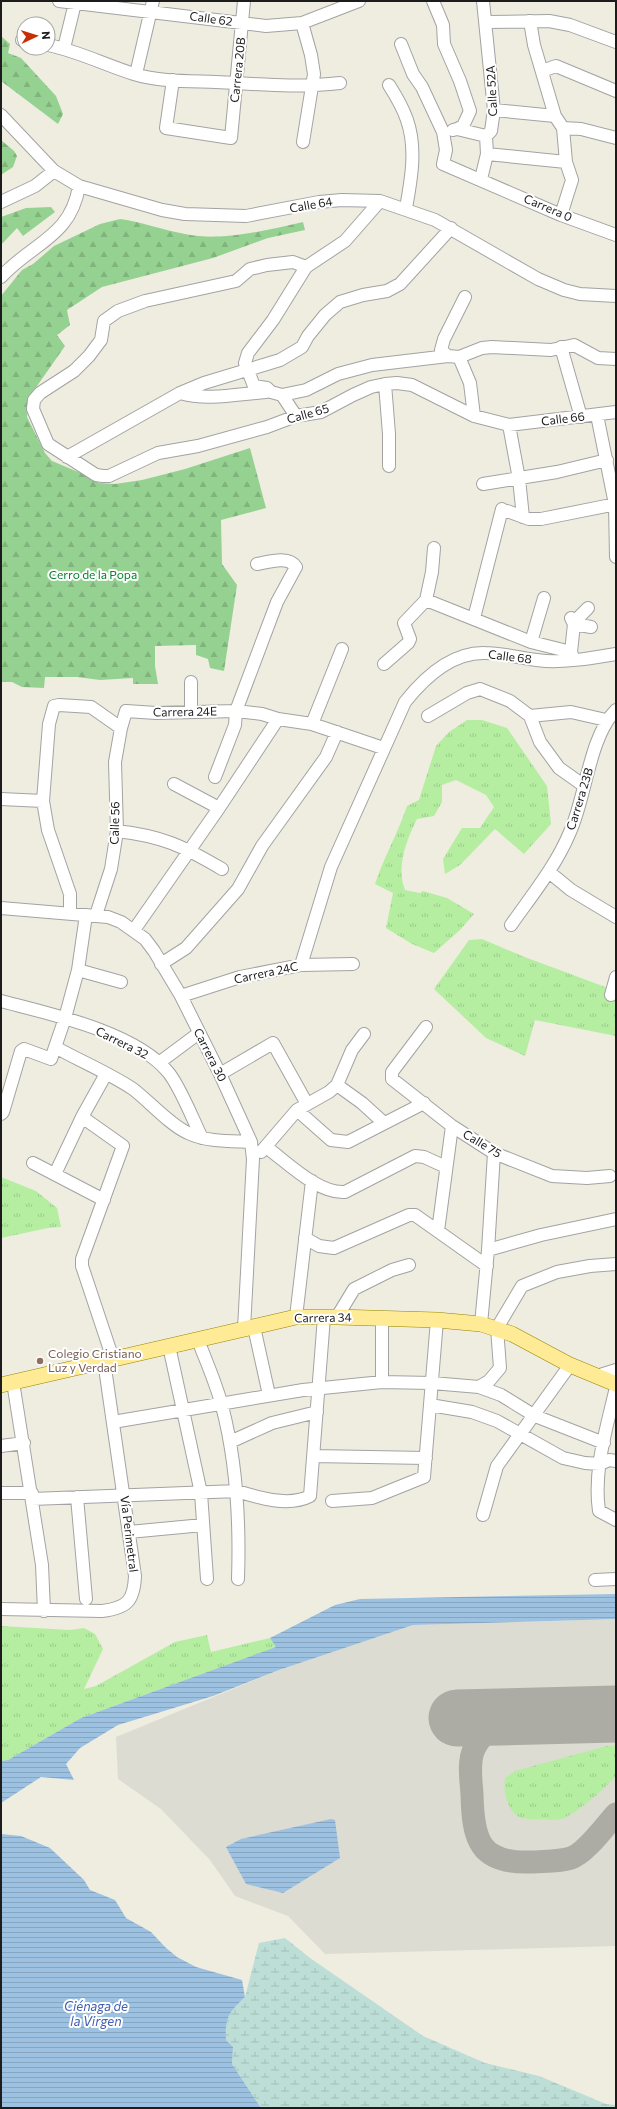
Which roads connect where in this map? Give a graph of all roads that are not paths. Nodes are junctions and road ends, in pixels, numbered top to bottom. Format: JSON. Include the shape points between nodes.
{"nodes":[{"id":1,"x":59,"y":1,"type":"edge"},
{"id":2,"x":244,"y":1,"type":"edge"},
{"id":3,"x":359,"y":1,"type":"edge"},
{"id":4,"x":433,"y":1,"type":"edge"},
{"id":5,"x":483,"y":1,"type":"edge"},
{"id":6,"x":75,"y":3,"type":"junction"},
{"id":7,"x":94,"y":3,"type":"edge"},
{"id":8,"x":152,"y":6,"type":"edge"},
{"id":9,"x":530,"y":21,"type":"junction"},
{"id":10,"x":487,"y":22,"type":"junction"},
{"id":11,"x":243,"y":23,"type":"junction"},
{"id":12,"x":302,"y":23,"type":"junction"},
{"id":13,"x":616,"y":42,"type":"edge"},
{"id":14,"x":401,"y":44,"type":"dead end"},
{"id":15,"x":56,"y":46,"type":"edge"},
{"id":16,"x":64,"y":48,"type":"junction"},
{"id":17,"x":542,"y":71,"type":"junction"},
{"id":18,"x":136,"y":74,"type":"junction"},
{"id":19,"x":173,"y":80,"type":"junction"},
{"id":20,"x":340,"y":83,"type":"dead end"},
{"id":21,"x":236,"y":84,"type":"junction"},
{"id":22,"x":389,"y":85,"type":"dead end"},
{"id":23,"x":311,"y":86,"type":"junction"},
{"id":24,"x":616,"y":91,"type":"edge"},
{"id":25,"x":494,"y":110,"type":"junction"},
{"id":26,"x":1,"y":115,"type":"edge"},
{"id":27,"x":555,"y":116,"type":"junction"},
{"id":28,"x":563,"y":128,"type":"junction"},
{"id":29,"x":457,"y":129,"type":"junction"},
{"id":30,"x":443,"y":132,"type":"junction"},
{"id":31,"x":486,"y":136,"type":"junction"},
{"id":32,"x":616,"y":138,"type":"edge"},
{"id":33,"x":303,"y":142,"type":"dead end"},
{"id":34,"x":487,"y":154,"type":"junction"},
{"id":35,"x":566,"y":162,"type":"junction"},
{"id":36,"x":54,"y":171,"type":"junction"},
{"id":37,"x":481,"y":179,"type":"junction"},
{"id":38,"x":79,"y":186,"type":"junction"},
{"id":39,"x":380,"y":201,"type":"junction"},
{"id":40,"x":1,"y":202,"type":"edge"},
{"id":41,"x":406,"y":208,"type":"junction"},
{"id":42,"x":560,"y":215,"type":"junction"},
{"id":43,"x":451,"y":228,"type":"junction"},
{"id":44,"x":616,"y":235,"type":"edge"},
{"id":45,"x":306,"y":267,"type":"junction"},
{"id":46,"x":1,"y":277,"type":"edge"},
{"id":47,"x":616,"y":296,"type":"edge"},
{"id":48,"x":465,"y":297,"type":"dead end"},
{"id":49,"x":561,"y":347,"type":"junction"},
{"id":50,"x":454,"y":357,"type":"junction"},
{"id":51,"x":616,"y":359,"type":"edge"},
{"id":52,"x":248,"y":370,"type":"junction"},
{"id":53,"x":384,"y":384,"type":"junction"},
{"id":54,"x":180,"y":393,"type":"junction"},
{"id":55,"x":276,"y":394,"type":"junction"},
{"id":56,"x":616,"y":412,"type":"edge"},
{"id":57,"x":597,"y":415,"type":"junction"},
{"id":58,"x":296,"y":416,"type":"junction"},
{"id":59,"x":474,"y":416,"type":"junction"},
{"id":60,"x":581,"y":418,"type":"junction"},
{"id":61,"x":510,"y":425,"type":"junction"},
{"id":62,"x":67,"y":457,"type":"junction"},
{"id":63,"x":607,"y":460,"type":"junction"},
{"id":64,"x":389,"y":466,"type":"dead end"},
{"id":65,"x":519,"y":479,"type":"junction"},
{"id":66,"x":483,"y":484,"type":"dead end"},
{"id":67,"x":615,"y":504,"type":"edge"},
{"id":68,"x":523,"y":517,"type":"junction"},
{"id":69,"x":434,"y":548,"type":"dead end"},
{"id":70,"x":616,"y":557,"type":"edge"},
{"id":71,"x":257,"y":564,"type":"dead end"},
{"id":72,"x":544,"y":598,"type":"dead end"},
{"id":73,"x":426,"y":600,"type":"junction"},
{"id":74,"x":588,"y":608,"type":"dead end"},
{"id":75,"x":474,"y":618,"type":"junction"},
{"id":76,"x":573,"y":621,"type":"junction"},
{"id":77,"x":591,"y":627,"type":"dead end"},
{"id":78,"x":531,"y":642,"type":"junction"},
{"id":79,"x":342,"y":649,"type":"dead end"},
{"id":80,"x":616,"y":654,"type":"edge"},
{"id":81,"x":572,"y":656,"type":"junction"},
{"id":82,"x":384,"y":664,"type":"dead end"},
{"id":83,"x":191,"y":682,"type":"dead end"},
{"id":84,"x":616,"y":710,"type":"edge"},
{"id":85,"x":192,"y":711,"type":"junction"},
{"id":86,"x":236,"y":711,"type":"junction"},
{"id":87,"x":428,"y":716,"type":"dead end"},
{"id":88,"x":530,"y":716,"type":"junction"},
{"id":89,"x":278,"y":719,"type":"junction"},
{"id":90,"x":606,"y":720,"type":"junction"},
{"id":91,"x":312,"y":724,"type":"junction"},
{"id":92,"x":121,"y":728,"type":"junction"},
{"id":93,"x":336,"y":732,"type":"junction"},
{"id":94,"x":383,"y":748,"type":"junction"},
{"id":95,"x":215,"y":777,"type":"dead end"},
{"id":96,"x":174,"y":784,"type":"dead end"},
{"id":97,"x":583,"y":786,"type":"junction"},
{"id":98,"x":1,"y":799,"type":"edge"},
{"id":99,"x":43,"y":801,"type":"junction"},
{"id":100,"x":219,"y":808,"type":"junction"},
{"id":101,"x":117,"y":831,"type":"junction"},
{"id":102,"x":190,"y":850,"type":"junction"},
{"id":103,"x":222,"y":868,"type":"dead end"},
{"id":104,"x":549,"y":872,"type":"junction"},
{"id":105,"x":1,"y":908,"type":"edge"},
{"id":106,"x":70,"y":914,"type":"junction"},
{"id":107,"x":91,"y":915,"type":"junction"},
{"id":108,"x":616,"y":918,"type":"edge"},
{"id":109,"x":511,"y":924,"type":"dead end"},
{"id":110,"x":134,"y":930,"type":"junction"},
{"id":111,"x":161,"y":964,"type":"junction"},
{"id":112,"x":353,"y":964,"type":"dead end"},
{"id":113,"x":301,"y":965,"type":"junction"},
{"id":114,"x":78,"y":970,"type":"junction"},
{"id":115,"x":616,"y":977,"type":"edge"},
{"id":116,"x":121,"y":982,"type":"dead end"},
{"id":117,"x":611,"y":995,"type":"dead end"},
{"id":118,"x":181,"y":996,"type":"junction"},
{"id":119,"x":1,"y":1001,"type":"edge"},
{"id":120,"x":65,"y":1018,"type":"junction"},
{"id":121,"x":426,"y":1027,"type":"dead end"},
{"id":122,"x":199,"y":1033,"type":"junction"},
{"id":123,"x":364,"y":1034,"type":"dead end"},
{"id":124,"x":53,"y":1053,"type":"junction"},
{"id":125,"x":160,"y":1062,"type":"junction"},
{"id":126,"x":106,"y":1074,"type":"junction"},
{"id":127,"x":220,"y":1074,"type":"junction"},
{"id":128,"x":337,"y":1085,"type":"junction"},
{"id":129,"x":424,"y":1103,"type":"junction"},
{"id":130,"x":302,"y":1107,"type":"junction"},
{"id":131,"x":1,"y":1114,"type":"edge"},
{"id":132,"x":82,"y":1117,"type":"junction"},
{"id":133,"x":384,"y":1123,"type":"junction"},
{"id":134,"x":452,"y":1126,"type":"junction"},
{"id":135,"x":202,"y":1138,"type":"junction"},
{"id":136,"x":251,"y":1142,"type":"junction"},
{"id":137,"x":266,"y":1147,"type":"junction"},
{"id":138,"x":494,"y":1153,"type":"junction"},
{"id":139,"x":253,"y":1159,"type":"junction"},
{"id":140,"x":33,"y":1163,"type":"dead end"},
{"id":141,"x":446,"y":1167,"type":"junction"},
{"id":142,"x":55,"y":1174,"type":"junction"},
{"id":143,"x":610,"y":1176,"type":"dead end"},
{"id":144,"x":312,"y":1181,"type":"junction"},
{"id":145,"x":104,"y":1200,"type":"junction"},
{"id":146,"x":616,"y":1219,"type":"edge"},
{"id":147,"x":438,"y":1231,"type":"junction"},
{"id":148,"x":305,"y":1238,"type":"junction"},
{"id":149,"x":488,"y":1250,"type":"junction"},
{"id":150,"x":616,"y":1264,"type":"edge"},
{"id":151,"x":409,"y":1265,"type":"dead end"},
{"id":152,"x":487,"y":1266,"type":"junction"},
{"id":153,"x":330,"y":1317,"type":"junction"},
{"id":154,"x":296,"y":1318,"type":"junction"},
{"id":155,"x":382,"y":1318,"type":"junction"},
{"id":156,"x":437,"y":1320,"type":"junction"},
{"id":157,"x":481,"y":1324,"type":"junction"},
{"id":158,"x":249,"y":1328,"type":"junction"},
{"id":159,"x":497,"y":1328,"type":"junction"},
{"id":160,"x":198,"y":1340,"type":"junction"},
{"id":161,"x":169,"y":1346,"type":"junction"},
{"id":162,"x":108,"y":1360,"type":"junction"},
{"id":163,"x":570,"y":1365,"type":"junction"},
{"id":164,"x":616,"y":1370,"type":"edge"},
{"id":165,"x":597,"y":1376,"type":"junction"},
{"id":166,"x":382,"y":1382,"type":"junction"},
{"id":167,"x":432,"y":1383,"type":"junction"},
{"id":168,"x":7,"y":1384,"type":"edge"},
{"id":169,"x":616,"y":1384,"type":"edge"},
{"id":170,"x":479,"y":1387,"type":"junction"},
{"id":171,"x":616,"y":1387,"type":"edge"},
{"id":172,"x":319,"y":1388,"type":"junction"},
{"id":173,"x":269,"y":1395,"type":"junction"},
{"id":174,"x":222,"y":1404,"type":"junction"},
{"id":175,"x":430,"y":1405,"type":"junction"},
{"id":176,"x":183,"y":1411,"type":"junction"},
{"id":177,"x":317,"y":1412,"type":"junction"},
{"id":178,"x":535,"y":1416,"type":"junction"},
{"id":179,"x":113,"y":1422,"type":"junction"},
{"id":180,"x":519,"y":1434,"type":"junction"},
{"id":181,"x":230,"y":1442,"type":"junction"},
{"id":182,"x":24,"y":1443,"type":"junction"},
{"id":183,"x":604,"y":1443,"type":"junction"},
{"id":184,"x":1,"y":1446,"type":"edge"},
{"id":185,"x":313,"y":1456,"type":"junction"},
{"id":186,"x":426,"y":1458,"type":"junction"},
{"id":187,"x":616,"y":1461,"type":"edge"},
{"id":188,"x":600,"y":1464,"type":"junction"},
{"id":189,"x":237,"y":1491,"type":"junction"},
{"id":190,"x":1,"y":1493,"type":"edge"},
{"id":191,"x":201,"y":1493,"type":"junction"},
{"id":192,"x":124,"y":1495,"type":"junction"},
{"id":193,"x":32,"y":1496,"type":"junction"},
{"id":194,"x":77,"y":1497,"type":"junction"},
{"id":195,"x":332,"y":1501,"type":"dead end"},
{"id":196,"x":483,"y":1515,"type":"dead end"},
{"id":197,"x":616,"y":1520,"type":"edge"},
{"id":198,"x":203,"y":1525,"type":"junction"},
{"id":199,"x":130,"y":1532,"type":"junction"},
{"id":200,"x":206,"y":1579,"type":"dead end"},
{"id":201,"x":238,"y":1579,"type":"dead end"},
{"id":202,"x":616,"y":1579,"type":"edge"},
{"id":203,"x":595,"y":1580,"type":"dead end"},
{"id":204,"x":86,"y":1599,"type":"dead end"},
{"id":205,"x":1,"y":1609,"type":"edge"},
{"id":206,"x":44,"y":1611,"type":"junction"}],
"edges":[{"from":1,"to":6,"type":"street","name":"Calle 62"},
{"from":2,"to":11,"type":"street","name":"Carrera 20B"},
{"from":3,"to":12,"type":"street","name":"Calle 62"},
{"from":4,"to":29,"type":"street","via":[[442,25],[444,44],[470,111],[463,126]]},
{"from":5,"to":10,"type":"street","name":"Calle 52A"},
{"from":6,"to":7,"type":"street","name":"Calle 62"},
{"from":6,"to":16,"type":"street"},
{"from":7,"to":8,"type":"street","name":"Calle 62"},
{"from":8,"to":11,"type":"street","name":"Calle 62"},
{"from":8,"to":18,"type":"street"},
{"from":9,"to":10,"type":"street"},
{"from":9,"to":13,"type":"street","via":[[570,25]]},
{"from":9,"to":17,"type":"street"},
{"from":10,"to":25,"type":"street","name":"Calle 52A"},
{"from":11,"to":12,"type":"street","name":"Calle 62","via":[[266,26]]},
{"from":11,"to":21,"type":"street","name":"Carrera 20B"},
{"from":12,"to":23,"type":"street","via":[[314,74]]},
{"from":14,"to":30,"type":"street","via":[[413,74],[422,87]]},
{"from":15,"to":16,"type":"street"},
{"from":16,"to":18,"type":"street"},
{"from":17,"to":24,"type":"street","via":[[556,66]]},
{"from":17,"to":27,"type":"street"},
{"from":18,"to":19,"type":"street"},
{"from":19,"to":21,"type":"street"},
{"from":19,"to":21,"type":"street","name":"Carrera 20B","via":[[166,128],[231,138]]},
{"from":20,"to":23,"type":"street"},
{"from":21,"to":23,"type":"street"},
{"from":22,"to":41,"type":"street","via":[[408,121],[412,176]]},
{"from":23,"to":33,"type":"street"},
{"from":25,"to":27,"type":"street"},
{"from":25,"to":31,"type":"street","name":"Calle 52A","via":[[491,131]]},
{"from":26,"to":36,"type":"street","name":"Calle 64"},
{"from":27,"to":28,"type":"street"},
{"from":28,"to":32,"type":"street","via":[[581,129]]},
{"from":28,"to":35,"type":"street"},
{"from":29,"to":30,"type":"street"},
{"from":29,"to":31,"type":"street"},
{"from":30,"to":37,"type":"street","name":"Carrera 0","via":[[446,150],[444,164]]},
{"from":31,"to":34,"type":"street","name":"Calle 52A"},
{"from":34,"to":35,"type":"street"},
{"from":34,"to":37,"type":"street","name":"Calle 52A"},
{"from":35,"to":42,"type":"street","via":[[572,180]]},
{"from":36,"to":38,"type":"street","name":"Calle 64"},
{"from":36,"to":40,"type":"street","via":[[34,186]]},
{"from":37,"to":42,"type":"street","name":"Carrera 0"},
{"from":38,"to":39,"type":"street","name":"Calle 64","via":[[162,210],[205,215],[246,216],[319,202]]},
{"from":38,"to":46,"type":"street","via":[[73,210],[58,230],[14,263]]},
{"from":39,"to":41,"type":"street","name":"Calle 64"},
{"from":39,"to":45,"type":"street","via":[[345,241]]},
{"from":41,"to":43,"type":"street","name":"Calle 64"},
{"from":42,"to":44,"type":"street","name":"Carrera 0"},
{"from":43,"to":47,"type":"street","name":"Calle 64","via":[[538,279],[564,290],[580,294]]},
{"from":43,"to":52,"type":"street","via":[[400,284],[387,291],[340,302],[325,314],[302,347],[280,360]]},
{"from":45,"to":52,"type":"street","via":[[273,320],[248,353],[245,363]]},
{"from":45,"to":62,"type":"street","via":[[294,262],[250,269],[236,281],[145,300],[118,311],[104,321],[101,340],[89,356],[74,371],[40,393],[34,400],[36,420],[48,444]]},
{"from":48,"to":50,"type":"street","via":[[441,350]]},
{"from":49,"to":50,"type":"street","via":[[551,350],[492,346]]},
{"from":49,"to":51,"type":"street","via":[[574,345],[598,358]]},
{"from":49,"to":60,"type":"street"},
{"from":50,"to":55,"type":"street","via":[[372,365],[338,374],[306,390]]},
{"from":50,"to":59,"type":"street","via":[[470,383]]},
{"from":52,"to":54,"type":"street"},
{"from":52,"to":55,"type":"street","via":[[254,386],[267,388]]},
{"from":53,"to":58,"type":"street","name":"Calle 65","via":[[353,394],[321,412]]},
{"from":53,"to":59,"type":"street","name":"Calle 65","via":[[412,385]]},
{"from":53,"to":64,"type":"street"},
{"from":54,"to":55,"type":"street","via":[[192,397]]},
{"from":54,"to":62,"type":"street"},
{"from":55,"to":58,"type":"street"},
{"from":56,"to":57,"type":"street","name":"Calle 66"},
{"from":57,"to":60,"type":"street","name":"Calle 66"},
{"from":57,"to":63,"type":"street"},
{"from":58,"to":62,"type":"street","name":"Calle 65","via":[[267,427],[198,446],[158,453],[109,476],[96,475]]},
{"from":59,"to":61,"type":"street","name":"Calle 65"},
{"from":60,"to":61,"type":"street","name":"Calle 66"},
{"from":61,"to":65,"type":"street"},
{"from":63,"to":65,"type":"street"},
{"from":63,"to":67,"type":"street"},
{"from":65,"to":66,"type":"street"},
{"from":65,"to":68,"type":"street"},
{"from":67,"to":68,"type":"street","via":[[541,519]]},
{"from":67,"to":70,"type":"street"},
{"from":68,"to":75,"type":"street","via":[[505,510]]},
{"from":69,"to":73,"type":"street"},
{"from":71,"to":86,"type":"street","via":[[287,560],[296,566],[277,602]]},
{"from":72,"to":78,"type":"street"},
{"from":73,"to":75,"type":"street","name":"Calle 68"},
{"from":73,"to":82,"type":"street","via":[[404,623],[410,640]]},
{"from":74,"to":76,"type":"street"},
{"from":75,"to":78,"type":"street","name":"Calle 68"},
{"from":76,"to":77,"type":"street"},
{"from":76,"to":81,"type":"street"},
{"from":78,"to":81,"type":"street","name":"Calle 68"},
{"from":79,"to":91,"type":"street"},
{"from":80,"to":81,"type":"street","name":"Calle 68"},
{"from":81,"to":94,"type":"street","name":"Calle 68","via":[[545,661],[485,653],[466,655],[451,661],[405,702]]},
{"from":83,"to":85,"type":"street"},
{"from":84,"to":90,"type":"street","name":"Carrera 23B"},
{"from":85,"to":86,"type":"street","name":"Carrera 24E"},
{"from":85,"to":92,"type":"street","name":"Carrera 24E","via":[[126,711]]},
{"from":86,"to":89,"type":"street","name":"Carrera 24E"},
{"from":86,"to":95,"type":"street","via":[[235,725]]},
{"from":87,"to":88,"type":"street","via":[[467,693],[480,689],[510,701]]},
{"from":88,"to":90,"type":"street","via":[[571,712]]},
{"from":88,"to":97,"type":"street","via":[[540,742],[559,768]]},
{"from":89,"to":91,"type":"street","name":"Carrera 24E"},
{"from":89,"to":100,"type":"street"},
{"from":90,"to":97,"type":"street","name":"Carrera 23B"},
{"from":91,"to":93,"type":"street","name":"Carrera 24E"},
{"from":92,"to":99,"type":"street","via":[[92,707],[54,706],[49,724]]},
{"from":92,"to":101,"type":"street","name":"Calle 56","via":[[115,769]]},
{"from":93,"to":94,"type":"street","name":"Carrera 24E"},
{"from":93,"to":111,"type":"street","via":[[326,757],[262,846],[238,889],[186,948]]},
{"from":94,"to":113,"type":"street","name":"Calle 68","via":[[331,867]]},
{"from":96,"to":100,"type":"street"},
{"from":97,"to":104,"type":"street","name":"Carrera 23B","via":[[579,809],[570,832]]},
{"from":98,"to":99,"type":"street"},
{"from":99,"to":106,"type":"street","via":[[48,830],[70,894]]},
{"from":100,"to":102,"type":"street"},
{"from":101,"to":102,"type":"street","via":[[154,836]]},
{"from":101,"to":107,"type":"street","name":"Calle 56","via":[[111,869]]},
{"from":102,"to":103,"type":"street"},
{"from":102,"to":110,"type":"street"},
{"from":104,"to":108,"type":"street","via":[[571,890]]},
{"from":104,"to":109,"type":"street","name":"Carrera 23B"},
{"from":105,"to":106,"type":"street","name":"Carrera 30"},
{"from":106,"to":107,"type":"street","name":"Carrera 30"},
{"from":107,"to":110,"type":"street","name":"Carrera 30","via":[[121,922]]},
{"from":107,"to":114,"type":"street","name":"Calle 56"},
{"from":110,"to":111,"type":"street","name":"Carrera 30","via":[[154,951]]},
{"from":111,"to":118,"type":"street","name":"Carrera 30"},
{"from":112,"to":113,"type":"street","name":"Carrera 24C"},
{"from":113,"to":118,"type":"street","name":"Carrera 24C","via":[[240,977]]},
{"from":114,"to":116,"type":"street"},
{"from":114,"to":120,"type":"street","name":"Calle 56"},
{"from":115,"to":117,"type":"street"},
{"from":118,"to":122,"type":"street","name":"Carrera 30"},
{"from":119,"to":120,"type":"street","name":"Carrera 32"},
{"from":120,"to":124,"type":"street","name":"Calle 56"},
{"from":120,"to":125,"type":"street","name":"Carrera 32","via":[[114,1036]]},
{"from":121,"to":129,"type":"street","name":"Calle 75","via":[[392,1072],[392,1079]]},
{"from":122,"to":125,"type":"street"},
{"from":122,"to":127,"type":"street","name":"Carrera 30"},
{"from":123,"to":128,"type":"street","via":[[352,1050]]},
{"from":124,"to":126,"type":"street"},
{"from":124,"to":131,"type":"street","via":[[21,1051]]},
{"from":125,"to":135,"type":"street","name":"Carrera 32","via":[[170,1074]]},
{"from":126,"to":132,"type":"street"},
{"from":126,"to":135,"type":"street","via":[[131,1088],[174,1125]]},
{"from":127,"to":130,"type":"street","via":[[273,1043]]},
{"from":127,"to":136,"type":"street","name":"Carrera 30"},
{"from":128,"to":130,"type":"street"},
{"from":128,"to":133,"type":"street"},
{"from":129,"to":133,"type":"street"},
{"from":129,"to":134,"type":"street","name":"Calle 75"},
{"from":130,"to":133,"type":"street","via":[[331,1140],[339,1142],[348,1142]]},
{"from":130,"to":137,"type":"street"},
{"from":132,"to":142,"type":"street"},
{"from":132,"to":145,"type":"street","name":"Vía Perimetral","via":[[123,1146]]},
{"from":134,"to":138,"type":"street","name":"Calle 75"},
{"from":134,"to":141,"type":"street"},
{"from":135,"to":136,"type":"street"},
{"from":136,"to":139,"type":"street","name":"Carrera 30"},
{"from":137,"to":139,"type":"street"},
{"from":137,"to":144,"type":"street"},
{"from":138,"to":143,"type":"street","name":"Calle 75","via":[[552,1176]]},
{"from":138,"to":149,"type":"street"},
{"from":139,"to":158,"type":"street","name":"Carrera 30"},
{"from":140,"to":142,"type":"street"},
{"from":141,"to":144,"type":"street","via":[[416,1156],[345,1192],[328,1190]]},
{"from":141,"to":147,"type":"street"},
{"from":142,"to":145,"type":"street"},
{"from":144,"to":148,"type":"street"},
{"from":145,"to":162,"type":"street","name":"Vía Perimetral","via":[[83,1252],[82,1266]]},
{"from":146,"to":149,"type":"street","via":[[540,1235]]},
{"from":147,"to":148,"type":"street","via":[[421,1217],[409,1215],[334,1248],[319,1246]]},
{"from":147,"to":152,"type":"street"},
{"from":148,"to":154,"type":"street"},
{"from":149,"to":152,"type":"street"},
{"from":150,"to":159,"type":"street","via":[[557,1272],[522,1286]]},
{"from":151,"to":153,"type":"street","via":[[392,1270],[354,1289]]},
{"from":152,"to":157,"type":"street"},
{"from":153,"to":154,"type":"main road","name":"Carrera 34"},
{"from":153,"to":155,"type":"main road","name":"Carrera 34"},
{"from":153,"to":172,"type":"street"},
{"from":154,"to":158,"type":"main road","name":"Carrera 34"},
{"from":155,"to":156,"type":"main road","name":"Carrera 34"},
{"from":155,"to":166,"type":"street"},
{"from":156,"to":157,"type":"main road","name":"Carrera 34"},
{"from":156,"to":167,"type":"street"},
{"from":157,"to":159,"type":"main road","name":"Carrera 34"},
{"from":158,"to":160,"type":"main road","name":"Carrera 34"},
{"from":158,"to":173,"type":"street","name":"Carrera 30"},
{"from":159,"to":163,"type":"main road","name":"Carrera 34"},
{"from":159,"to":170,"type":"street","via":[[500,1368],[489,1381]]},
{"from":160,"to":161,"type":"main road","name":"Carrera 34"},
{"from":160,"to":174,"type":"street"},
{"from":161,"to":162,"type":"main road","name":"Carrera 34"},
{"from":161,"to":176,"type":"street"},
{"from":162,"to":168,"type":"main road","name":"Carrera 34"},
{"from":162,"to":179,"type":"street","name":"Vía Perimetral"},
{"from":163,"to":165,"type":"main road","name":"Carrera 34"},
{"from":163,"to":178,"type":"street"},
{"from":164,"to":165,"type":"street"},
{"from":165,"to":169,"type":"main road","name":"Carrera 34"},
{"from":166,"to":167,"type":"street"},
{"from":166,"to":172,"type":"street"},
{"from":167,"to":170,"type":"street"},
{"from":167,"to":175,"type":"street"},
{"from":168,"to":182,"type":"street"},
{"from":170,"to":178,"type":"street","via":[[501,1395]]},
{"from":171,"to":183,"type":"street"},
{"from":172,"to":173,"type":"street"},
{"from":172,"to":177,"type":"street"},
{"from":173,"to":174,"type":"street"},
{"from":174,"to":176,"type":"street"},
{"from":174,"to":181,"type":"street"},
{"from":175,"to":180,"type":"street","via":[[484,1416]]},
{"from":175,"to":186,"type":"street"},
{"from":176,"to":179,"type":"street"},
{"from":176,"to":191,"type":"street"},
{"from":177,"to":181,"type":"street","via":[[272,1423]]},
{"from":177,"to":185,"type":"street"},
{"from":178,"to":180,"type":"street"},
{"from":178,"to":183,"type":"street"},
{"from":179,"to":192,"type":"street","name":"Vía Perimetral"},
{"from":180,"to":188,"type":"street","via":[[563,1458]]},
{"from":180,"to":196,"type":"street","via":[[498,1466]]},
{"from":181,"to":189,"type":"street"},
{"from":182,"to":184,"type":"street"},
{"from":182,"to":193,"type":"street"},
{"from":183,"to":188,"type":"street"},
{"from":185,"to":186,"type":"street"},
{"from":185,"to":189,"type":"street","via":[[310,1496],[302,1500],[275,1500]]},
{"from":186,"to":195,"type":"street","via":[[424,1477],[421,1479],[372,1498]]},
{"from":187,"to":188,"type":"street","via":[[609,1460]]},
{"from":188,"to":197,"type":"street","via":[[599,1511]]},
{"from":189,"to":191,"type":"street"},
{"from":189,"to":201,"type":"street","via":[[240,1535]]},
{"from":190,"to":193,"type":"street"},
{"from":191,"to":192,"type":"street"},
{"from":191,"to":198,"type":"street"},
{"from":192,"to":194,"type":"street"},
{"from":192,"to":199,"type":"street","name":"Vía Perimetral"},
{"from":193,"to":194,"type":"street"},
{"from":193,"to":206,"type":"street","via":[[42,1565]]},
{"from":194,"to":204,"type":"street"},
{"from":198,"to":199,"type":"street"},
{"from":198,"to":200,"type":"street"},
{"from":199,"to":206,"type":"street","name":"Vía Perimetral","via":[[135,1587],[132,1597],[125,1605],[102,1612]]},
{"from":202,"to":203,"type":"street"},
{"from":205,"to":206,"type":"street","name":"Vía Perimetral"}]}
